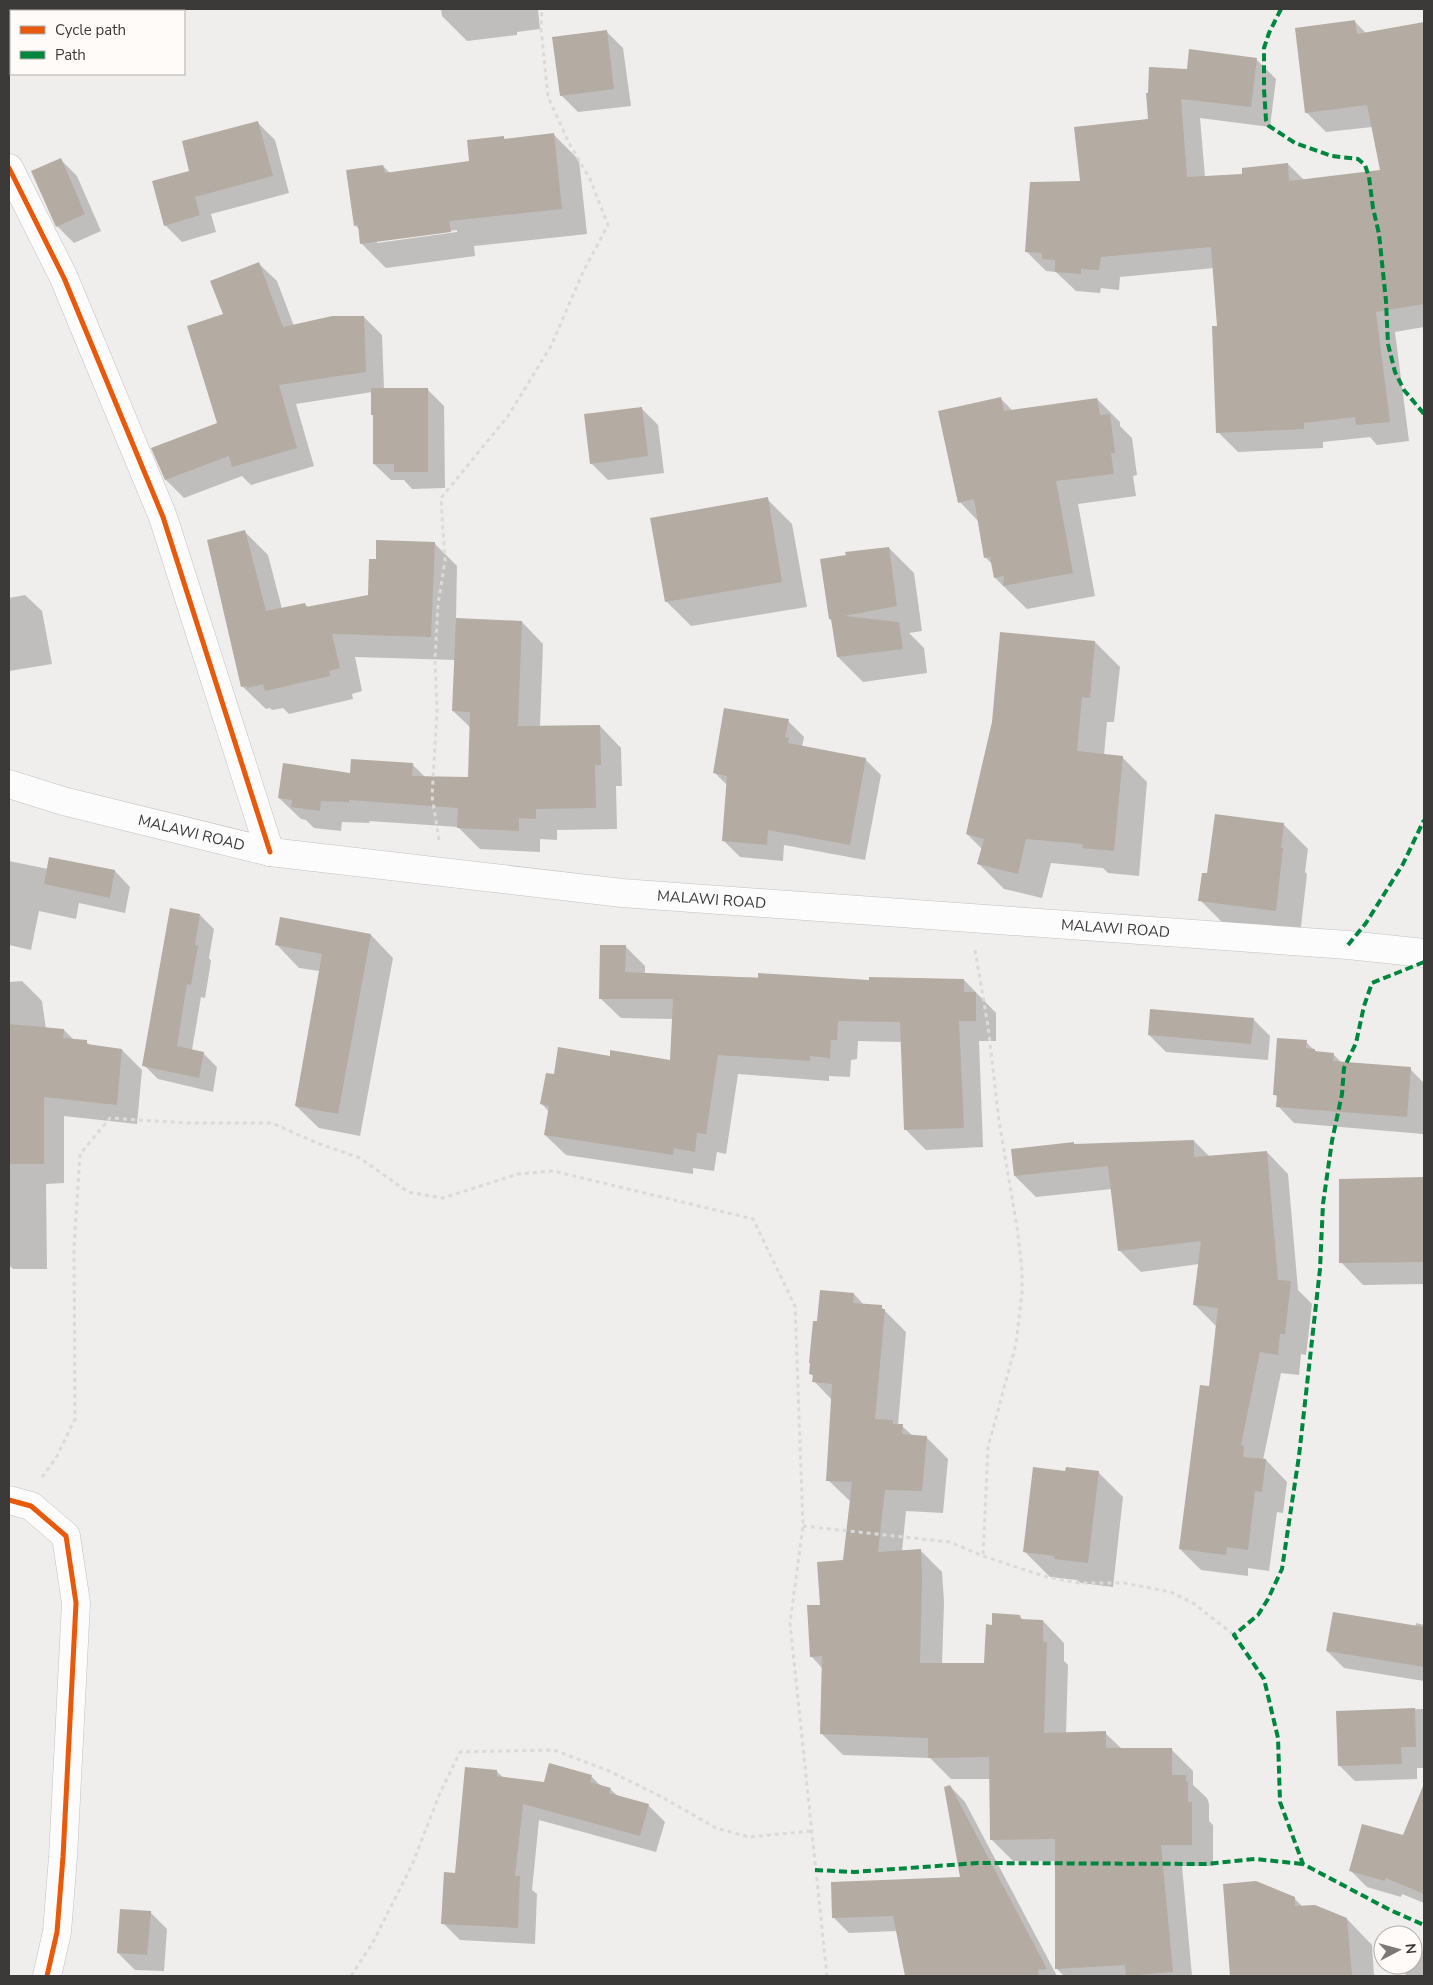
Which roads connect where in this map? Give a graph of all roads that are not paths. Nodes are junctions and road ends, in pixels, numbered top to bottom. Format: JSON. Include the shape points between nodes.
{"nodes":[{"id":1,"x":9,"y":168,"type":"edge"},
{"id":2,"x":9,"y":784,"type":"edge"},
{"id":3,"x":270,"y":852,"type":"junction"},
{"id":4,"x":1424,"y":953,"type":"edge"},
{"id":5,"x":20,"y":1503,"type":"edge"},
{"id":6,"x":47,"y":1976,"type":"edge"}],
"edges":[{"from":1,"to":3,"type":"main road","via":[[64,278],[163,517]]},
{"from":2,"to":3,"type":"main road","name":"MALAWI ROAD","via":[[63,801]]},
{"from":3,"to":4,"type":"main road","name":"MALAWI ROAD","via":[[622,893],[1338,944]]},
{"from":5,"to":6,"type":"main road","via":[[66,1536],[76,1603],[58,1923]]}]}
